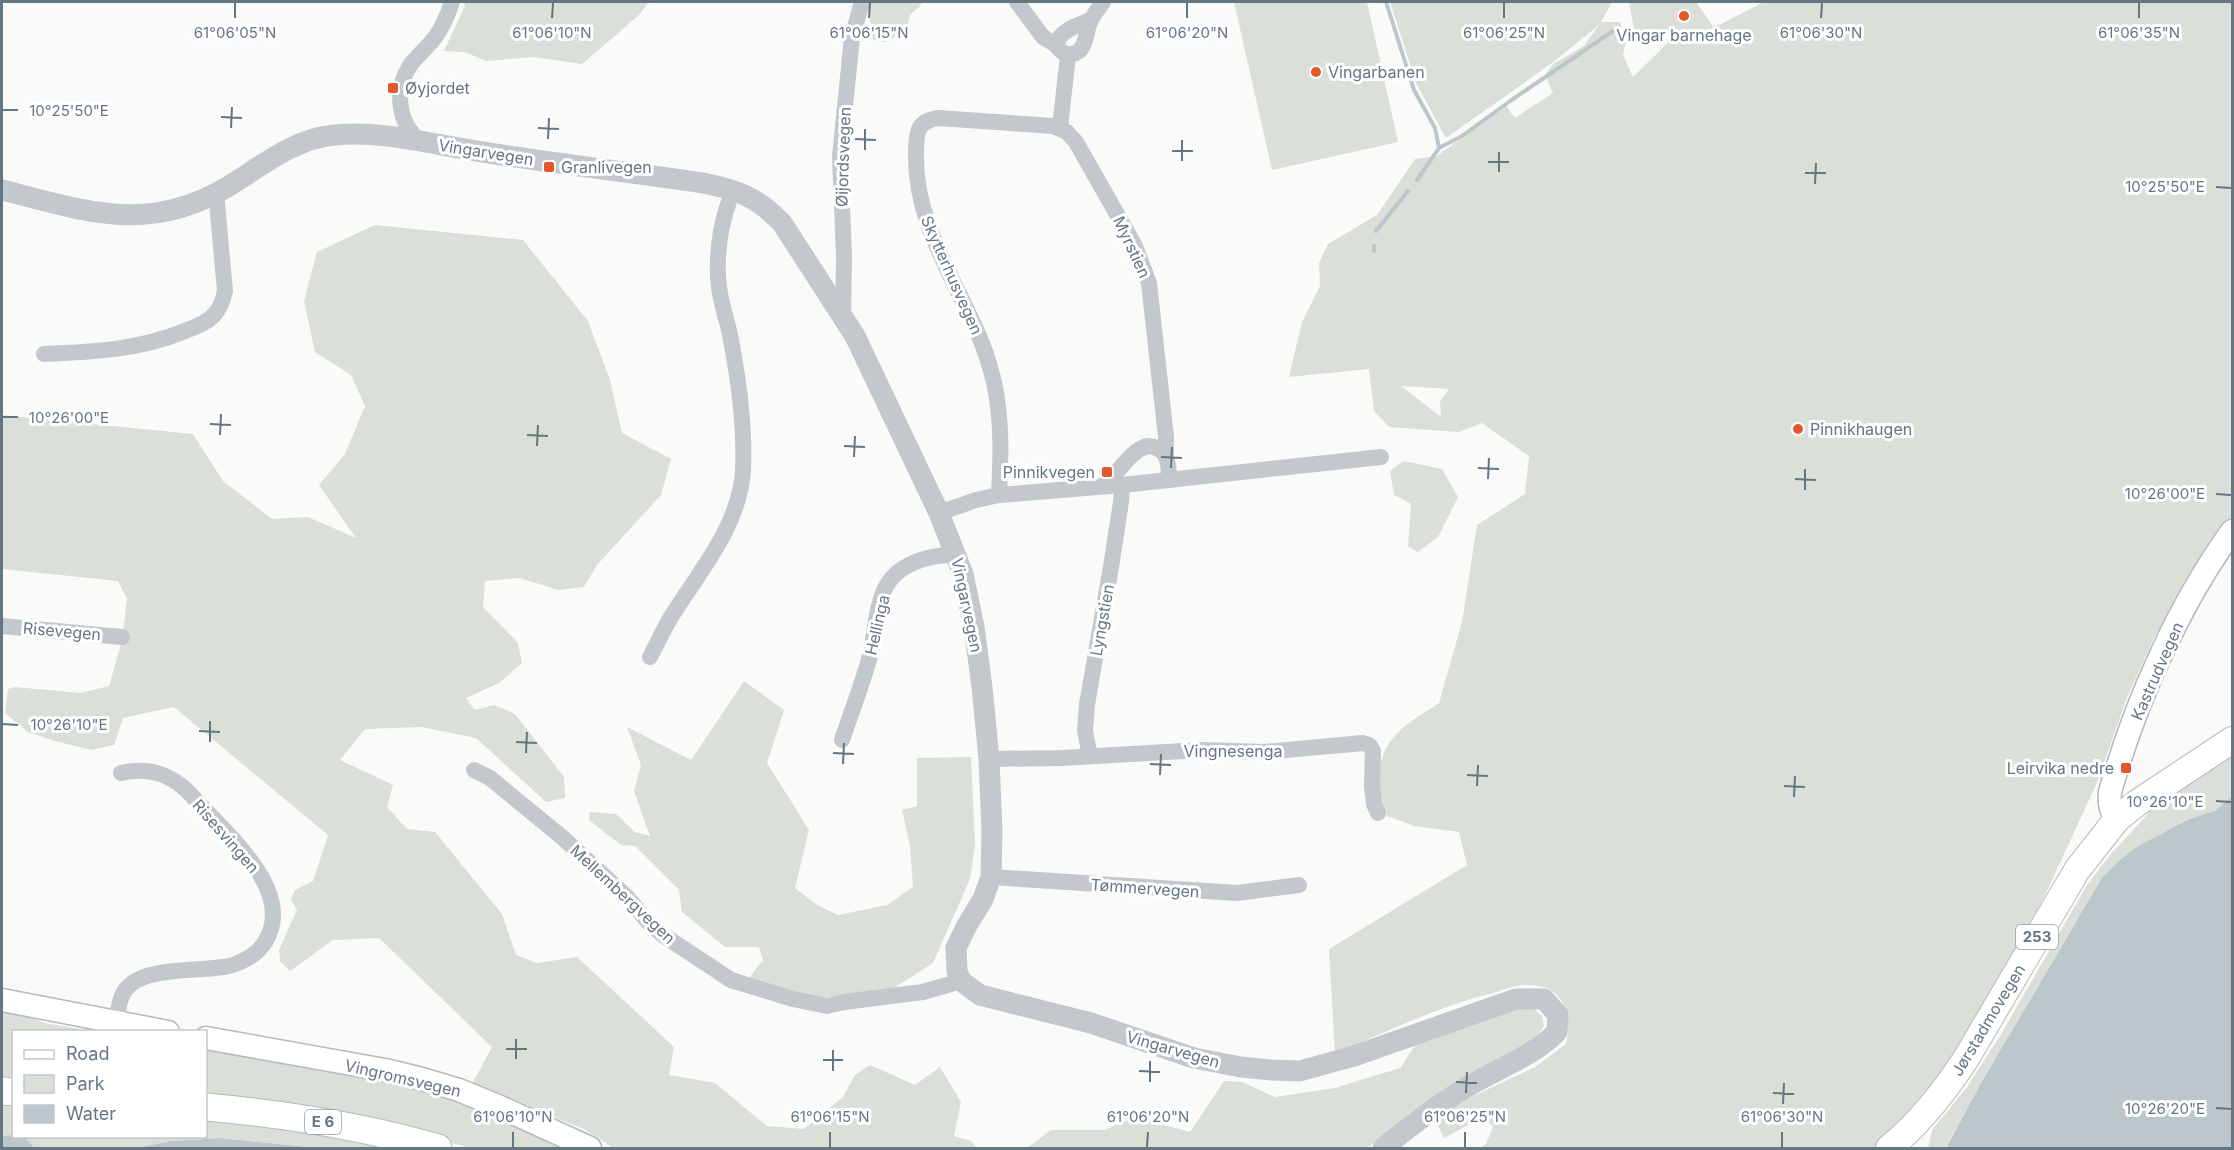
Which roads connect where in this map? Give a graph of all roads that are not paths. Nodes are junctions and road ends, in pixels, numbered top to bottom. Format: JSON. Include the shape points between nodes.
{"nodes":[{"id":1,"x":452,"y":2,"type":"edge"},
{"id":2,"x":862,"y":2,"type":"edge"},
{"id":3,"x":1017,"y":2,"type":"edge"},
{"id":4,"x":1103,"y":2,"type":"edge"},
{"id":5,"x":1090,"y":20,"type":"junction"},
{"id":6,"x":1062,"y":50,"type":"junction"},
{"id":7,"x":1060,"y":128,"type":"junction"},
{"id":8,"x":420,"y":141,"type":"junction"},
{"id":9,"x":734,"y":189,"type":"junction"},
{"id":10,"x":2,"y":190,"type":"edge"},
{"id":11,"x":216,"y":192,"type":"junction"},
{"id":12,"x":843,"y":315,"type":"junction"},
{"id":13,"x":44,"y":354,"type":"dead end"},
{"id":14,"x":1166,"y":454,"type":"junction"},
{"id":15,"x":1381,"y":457,"type":"dead end"},
{"id":16,"x":1169,"y":480,"type":"junction"},
{"id":17,"x":1122,"y":485,"type":"junction"},
{"id":18,"x":1104,"y":486,"type":"junction"},
{"id":19,"x":999,"y":495,"type":"junction"},
{"id":20,"x":939,"y":513,"type":"junction"},
{"id":21,"x":2232,"y":531,"type":"edge"},
{"id":22,"x":957,"y":555,"type":"junction"},
{"id":23,"x":2,"y":626,"type":"edge"},
{"id":24,"x":122,"y":637,"type":"dead end"},
{"id":25,"x":650,"y":657,"type":"dead end"},
{"id":26,"x":842,"y":740,"type":"dead end"},
{"id":27,"x":2232,"y":740,"type":"edge"},
{"id":28,"x":1090,"y":756,"type":"junction"},
{"id":29,"x":989,"y":759,"type":"junction"},
{"id":30,"x":474,"y":770,"type":"dead end"},
{"id":31,"x":121,"y":773,"type":"dead end"},
{"id":32,"x":1378,"y":813,"type":"dead end"},
{"id":33,"x":2117,"y":819,"type":"junction"},
{"id":34,"x":991,"y":877,"type":"junction"},
{"id":35,"x":1299,"y":885,"type":"dead end"},
{"id":36,"x":961,"y":981,"type":"junction"},
{"id":37,"x":2,"y":1000,"type":"edge"},
{"id":38,"x":117,"y":1023,"type":"junction"},
{"id":39,"x":157,"y":1030,"type":"edge"},
{"id":40,"x":207,"y":1038,"type":"edge"},
{"id":41,"x":207,"y":1107,"type":"edge"},
{"id":42,"x":438,"y":1149,"type":"edge"},
{"id":43,"x":590,"y":1149,"type":"edge"},
{"id":44,"x":1383,"y":1149,"type":"edge"},
{"id":45,"x":1889,"y":1149,"type":"edge"}],
"edges":[{"from":1,"to":8,"type":"street","via":[[436,37],[411,65],[401,90],[405,123]]},
{"from":2,"to":12,"type":"street","name":"Øijordsvegen","via":[[852,37],[840,156]]},
{"from":3,"to":6,"type":"street","via":[[1043,37]]},
{"from":4,"to":5,"type":"street"},
{"from":5,"to":6,"type":"street","via":[[1063,33],[1058,39]]},
{"from":5,"to":6,"type":"street","via":[[1081,49],[1075,54]]},
{"from":6,"to":7,"type":"street"},
{"from":7,"to":14,"type":"street","name":"Myrstien","via":[[1076,142],[1135,246],[1149,283]]},
{"from":7,"to":19,"type":"street","name":"Skytterhusvegen","via":[[938,118],[921,124],[917,134],[916,172],[925,217],[980,338],[994,381],[1001,436]]},
{"from":8,"to":9,"type":"street","name":"Vingarvegen"},
{"from":8,"to":11,"type":"street","name":"Vingarvegen","via":[[355,134],[312,138]]},
{"from":9,"to":12,"type":"street","name":"Vingarvegen","via":[[767,207],[782,223]]},
{"from":9,"to":25,"type":"street","via":[[722,229],[719,286],[741,417],[740,489],[714,553]]},
{"from":10,"to":11,"type":"street","name":"Vingarvegen","via":[[84,211],[129,216],[175,210]]},
{"from":11,"to":13,"type":"street","via":[[225,291],[212,317],[172,337],[133,347]]},
{"from":12,"to":20,"type":"street","name":"Vingarvegen"},
{"from":14,"to":16,"type":"street"},
{"from":14,"to":18,"type":"street","via":[[1154,446],[1140,448]]},
{"from":15,"to":16,"type":"street"},
{"from":16,"to":17,"type":"street"},
{"from":17,"to":18,"type":"street"},
{"from":17,"to":28,"type":"street","name":"Lyngstien","via":[[1086,704],[1085,731]]},
{"from":18,"to":19,"type":"street"},
{"from":19,"to":20,"type":"street"},
{"from":20,"to":22,"type":"street","name":"Vingarvegen"},
{"from":21,"to":33,"type":"main road","name":"Kastrudvegen","via":[[2192,595],[2143,697],[2110,792],[2112,813]]},
{"from":22,"to":26,"type":"street","name":"Hellinga","via":[[944,554],[915,562],[889,582],[880,603],[869,660]]},
{"from":22,"to":29,"type":"street","name":"Vingarvegen","via":[[974,627]]},
{"from":23,"to":24,"type":"street","name":"Risevegen"},
{"from":27,"to":33,"type":"main road","name":"Jørstadmovegen","number":"253"},
{"from":28,"to":29,"type":"street","name":"Vingnesenga"},
{"from":28,"to":32,"type":"street","name":"Vingnesenga","via":[[1201,750],[1282,752],[1363,743],[1373,751],[1372,786]]},
{"from":29,"to":34,"type":"street","name":"Vingarvegen"},
{"from":30,"to":36,"type":"street","name":"Mellembergvegen","via":[[490,778],[563,838],[663,935],[731,980],[827,1006],[923,992]]},
{"from":31,"to":38,"type":"street","name":"Risesvingen","via":[[160,773],[184,787],[256,868],[274,904],[274,918],[262,946],[247,959],[225,967],[169,972],[135,981],[122,998]]},
{"from":33,"to":45,"type":"main road","name":"Jørstadmovegen","number":"253","via":[[2077,870],[1960,1068],[1916,1123]]},
{"from":34,"to":35,"type":"street","name":"Tømmervegen","via":[[1237,893]]},
{"from":34,"to":36,"type":"street","name":"Vingarvegen","via":[[956,948]]},
{"from":36,"to":44,"type":"street","name":"Vingarvegen","via":[[980,995],[1091,1023],[1194,1058],[1272,1070],[1300,1071],[1354,1056],[1515,999],[1544,999],[1558,1015],[1557,1032],[1544,1045],[1474,1083]]},
{"from":37,"to":38,"type":"main road"},
{"from":38,"to":39,"type":"main road"},
{"from":40,"to":43,"type":"main road","name":"Vingromsvegen","via":[[422,1079],[500,1107]]},
{"from":41,"to":42,"type":"highway","number":"E 6","via":[[327,1123]]}]}
